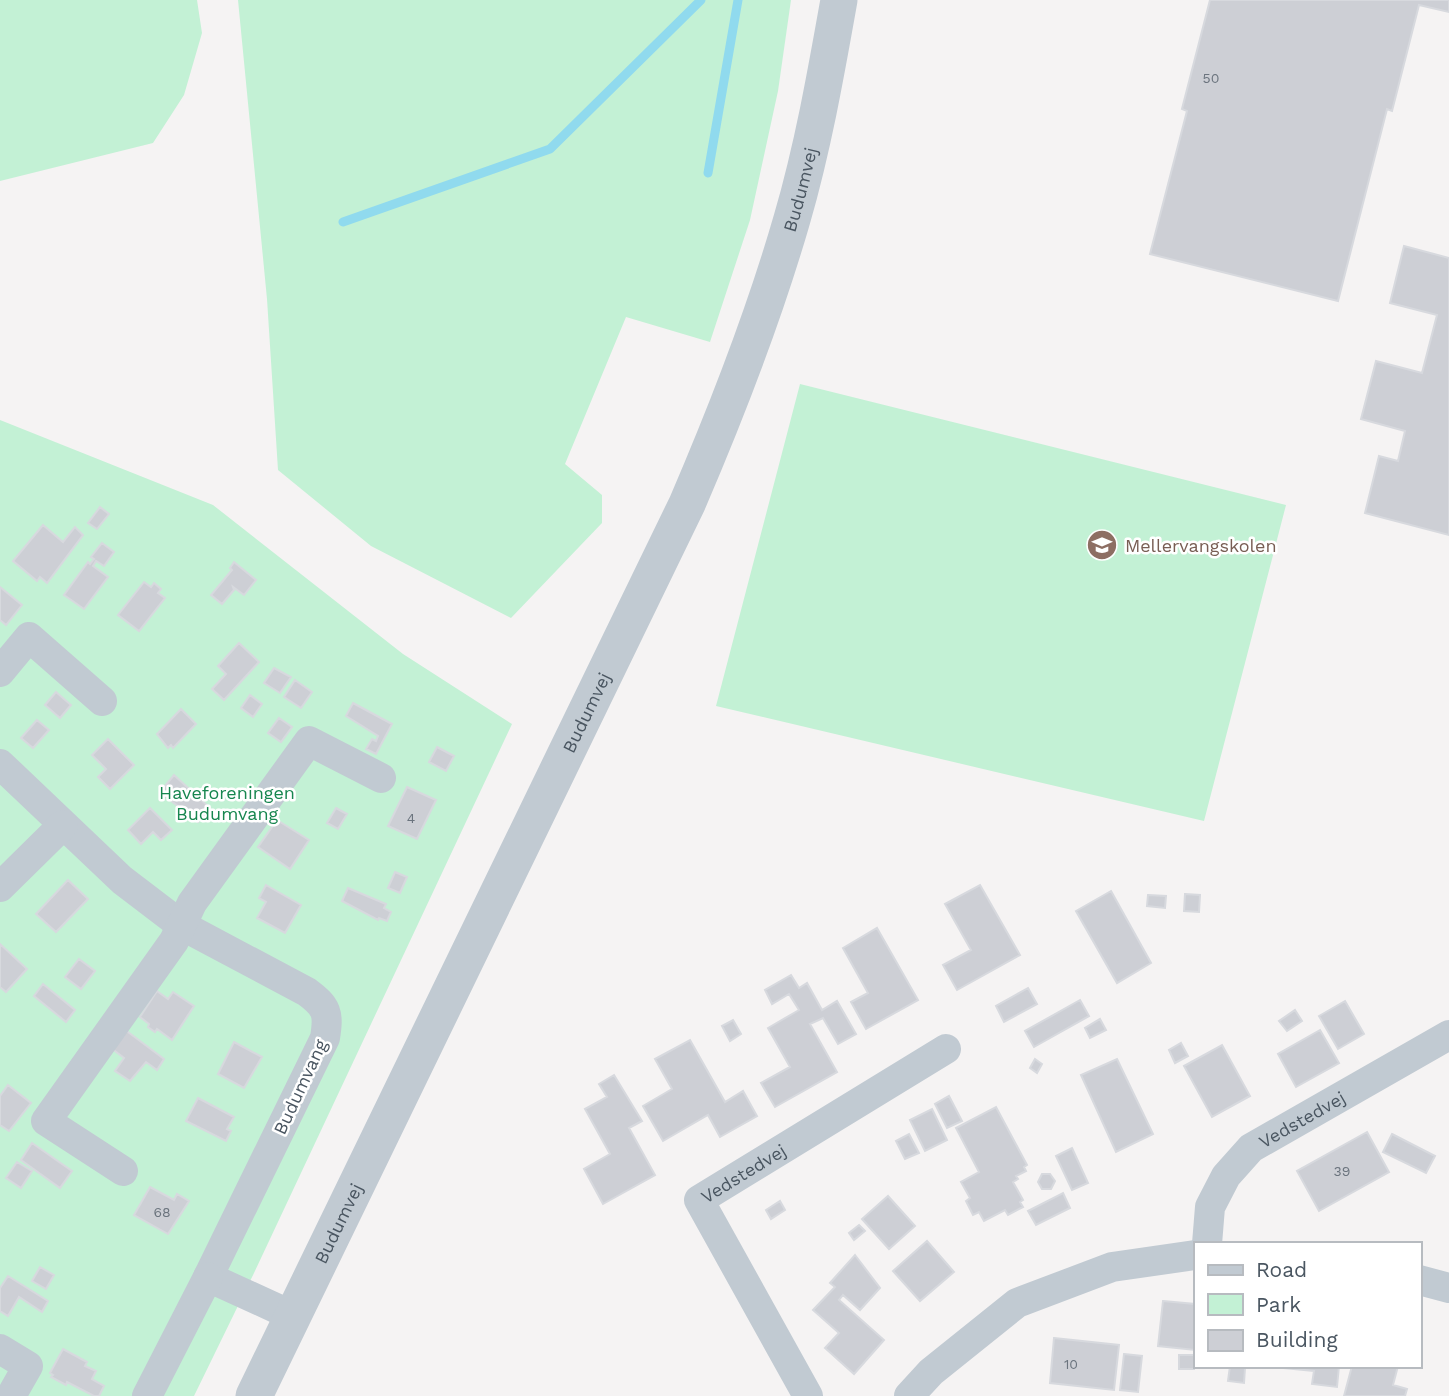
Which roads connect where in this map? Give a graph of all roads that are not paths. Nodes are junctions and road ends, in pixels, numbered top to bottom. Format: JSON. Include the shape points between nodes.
{"nodes":[{"id":1,"x":839,"y":0,"type":"edge"},
{"id":2,"x":0,"y":672,"type":"edge"},
{"id":3,"x":102,"y":701,"type":"dead end"},
{"id":4,"x":0,"y":764,"type":"edge"},
{"id":5,"x":381,"y":778,"type":"dead end"},
{"id":6,"x":63,"y":825,"type":"junction"},
{"id":7,"x":0,"y":887,"type":"edge"},
{"id":8,"x":181,"y":925,"type":"junction"},
{"id":9,"x":1449,"y":1035,"type":"edge"},
{"id":10,"x":946,"y":1049,"type":"dead end"},
{"id":11,"x":123,"y":1171,"type":"dead end"},
{"id":12,"x":1207,"y":1242,"type":"edge"},
{"id":13,"x":1194,"y":1255,"type":"edge"},
{"id":14,"x":208,"y":1277,"type":"junction"},
{"id":15,"x":1421,"y":1280,"type":"edge"},
{"id":16,"x":1449,"y":1287,"type":"edge"},
{"id":17,"x":293,"y":1316,"type":"junction"},
{"id":18,"x":0,"y":1349,"type":"edge"},
{"id":19,"x":11,"y":1396,"type":"edge"},
{"id":20,"x":147,"y":1396,"type":"edge"},
{"id":21,"x":254,"y":1396,"type":"edge"},
{"id":22,"x":808,"y":1396,"type":"edge"},
{"id":23,"x":909,"y":1396,"type":"edge"}],
"edges":[{"from":1,"to":17,"type":"street","name":"Budumvej","via":[[792,218],[732,398],[687,503]]},
{"from":2,"to":3,"type":"street","via":[[29,637]]},
{"from":4,"to":6,"type":"street","name":"Budumvang"},
{"from":5,"to":8,"type":"street","via":[[309,741],[192,903]]},
{"from":6,"to":7,"type":"street"},
{"from":6,"to":8,"type":"street","name":"Budumvang","via":[[122,880]]},
{"from":8,"to":11,"type":"street","via":[[46,1121]]},
{"from":8,"to":14,"type":"street","name":"Budumvang","via":[[307,992],[321,1003],[328,1017],[325,1038]]},
{"from":9,"to":12,"type":"street","name":"Vedstedvej","via":[[1251,1148],[1226,1176],[1210,1207]]},
{"from":10,"to":22,"type":"street","name":"Vedstedvej","via":[[699,1200]]},
{"from":13,"to":23,"type":"street","via":[[1112,1267],[1017,1303]]},
{"from":14,"to":17,"type":"street"},
{"from":14,"to":20,"type":"street","name":"Budumvang"},
{"from":15,"to":16,"type":"street"},
{"from":17,"to":21,"type":"street","name":"Budumvej"},
{"from":18,"to":19,"type":"street","via":[[28,1366]]}]}
